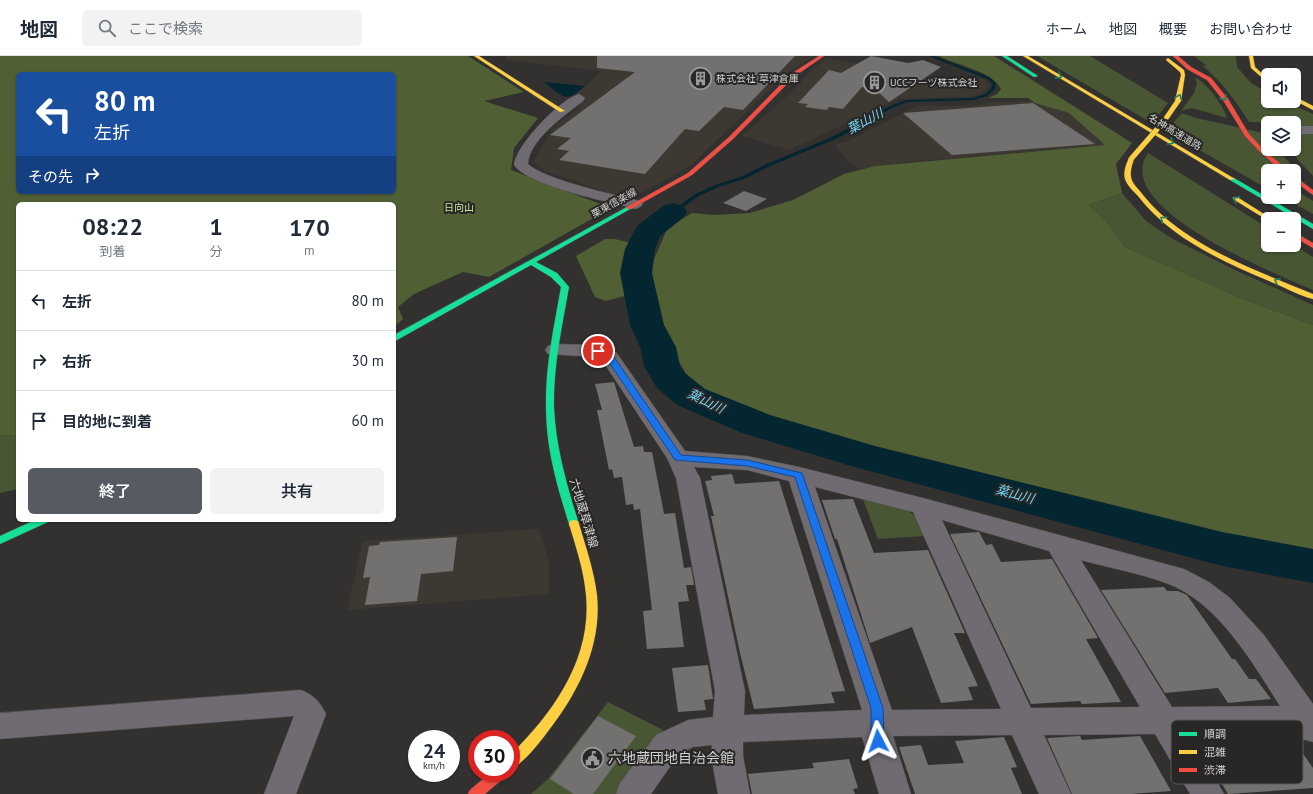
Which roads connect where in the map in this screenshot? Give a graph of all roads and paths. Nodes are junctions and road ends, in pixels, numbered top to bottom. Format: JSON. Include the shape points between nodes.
{"nodes":[{"id":1,"x":476,"y":56,"type":"edge"},
{"id":2,"x":822,"y":56,"type":"edge"},
{"id":3,"x":1004,"y":56,"type":"edge"},
{"id":4,"x":1025,"y":56,"type":"edge"},
{"id":5,"x":1175,"y":56,"type":"edge"},
{"id":6,"x":1185,"y":56,"type":"edge"},
{"id":7,"x":1251,"y":56,"type":"edge"},
{"id":8,"x":1162,"y":58,"type":"edge"},
{"id":9,"x":1261,"y":75,"type":"edge"},
{"id":10,"x":1209,"y":79,"type":"junction"},
{"id":11,"x":1044,"y":81,"type":"dead end"},
{"id":12,"x":579,"y":98,"type":"dead end"},
{"id":13,"x":1301,"y":102,"type":"edge"},
{"id":14,"x":1313,"y":108,"type":"edge"},
{"id":15,"x":562,"y":111,"type":"junction"},
{"id":16,"x":1301,"y":130,"type":"edge"},
{"id":17,"x":1313,"y":130,"type":"edge"},
{"id":18,"x":1140,"y":140,"type":"dead end"},
{"id":19,"x":1154,"y":148,"type":"dead end"},
{"id":20,"x":1278,"y":164,"type":"edge"},
{"id":21,"x":1301,"y":184,"type":"edge"},
{"id":22,"x":1313,"y":193,"type":"edge"},
{"id":23,"x":1228,"y":194,"type":"dead end"},
{"id":24,"x":634,"y":204,"type":"junction"},
{"id":25,"x":1261,"y":214,"type":"edge"},
{"id":26,"x":1313,"y":227,"type":"edge"},
{"id":27,"x":1301,"y":238,"type":"edge"},
{"id":28,"x":1313,"y":246,"type":"edge"},
{"id":29,"x":532,"y":263,"type":"junction"},
{"id":30,"x":1313,"y":297,"type":"edge"},
{"id":31,"x":396,"y":337,"type":"edge"},
{"id":32,"x":556,"y":350,"type":"junction"},
{"id":33,"x":678,"y":458,"type":"junction"},
{"id":34,"x":799,"y":475,"type":"junction"},
{"id":35,"x":923,"y":506,"type":"junction"},
{"id":36,"x":40,"y":522,"type":"edge"},
{"id":37,"x":0,"y":540,"type":"edge"},
{"id":38,"x":1058,"y":545,"type":"junction"},
{"id":39,"x":1164,"y":721,"type":"junction"},
{"id":40,"x":1171,"y":721,"type":"edge"},
{"id":41,"x":1022,"y":722,"type":"junction"},
{"id":42,"x":876,"y":723,"type":"junction"},
{"id":43,"x":1309,"y":724,"type":"edge"},
{"id":44,"x":0,"y":726,"type":"edge"},
{"id":45,"x":729,"y":729,"type":"junction"},
{"id":46,"x":1171,"y":733,"type":"edge"},
{"id":47,"x":520,"y":754,"type":"edge"},
{"id":48,"x":490,"y":782,"type":"edge"},
{"id":49,"x":1202,"y":784,"type":"edge"},
{"id":50,"x":280,"y":794,"type":"edge"},
{"id":51,"x":476,"y":794,"type":"edge"},
{"id":52,"x":632,"y":794,"type":"edge"},
{"id":53,"x":734,"y":794,"type":"edge"},
{"id":54,"x":895,"y":794,"type":"edge"},
{"id":55,"x":1055,"y":794,"type":"edge"},
{"id":56,"x":1208,"y":794,"type":"edge"}],
"edges":[{"from":1,"to":15,"type":"main road"},
{"from":2,"to":24,"type":"main road","name":"栗東信楽線","via":[[793,75],[690,174]]},
{"from":3,"to":11,"type":"main road"},
{"from":4,"to":26,"type":"main road","name":"名神高速道路","one_way":true},
{"from":5,"to":10,"type":"main road","via":[[1189,68]]},
{"from":6,"to":10,"type":"main road"},
{"from":7,"to":9,"type":"main road","via":[[1253,67]]},
{"from":30,"to":8,"type":"main road","one_way":true,"bridge":true,"via":[[1211,250],[1154,213],[1139,195],[1129,179],[1131,158],[1165,120],[1178,101],[1182,80],[1182,71]]},
{"from":10,"to":20,"type":"main road","one_way":true,"via":[[1229,104],[1246,135]]},
{"from":12,"to":15,"type":"street"},
{"from":13,"to":14,"type":"main road"},
{"from":15,"to":24,"type":"street","via":[[539,130],[520,162],[522,167],[528,172],[548,179]]},
{"from":16,"to":17,"type":"street"},
{"from":18,"to":19,"type":"main road"},
{"from":21,"to":22,"type":"main road"},
{"from":25,"to":23,"type":"main road","one_way":true},
{"from":24,"to":29,"type":"main road","name":"栗東信楽線"},
{"from":27,"to":28,"type":"main road"},
{"from":29,"to":31,"type":"main road","name":"栗東信楽線"},
{"from":29,"to":32,"type":"main road","name":"六地蔵草津線","via":[[550,271],[565,287]]},
{"from":32,"to":33,"type":"street","via":[[598,351],[609,356]]},
{"from":32,"to":47,"type":"main road","name":"六地蔵草津線","via":[[550,408],[554,442],[564,494],[585,558],[592,604],[588,648],[567,697],[535,740]]},
{"from":33,"to":34,"type":"street","via":[[747,463]]},
{"from":33,"to":45,"type":"street","via":[[688,478],[729,684]]},
{"from":34,"to":35,"type":"street"},
{"from":34,"to":42,"type":"street","via":[[877,708]]},
{"from":35,"to":38,"type":"street"},
{"from":35,"to":41,"type":"street"},
{"from":36,"to":37,"type":"main road"},
{"from":38,"to":39,"type":"street"},
{"from":38,"to":43,"type":"street","via":[[1175,576],[1193,584],[1228,611],[1257,644]]},
{"from":39,"to":40,"type":"street"},
{"from":39,"to":41,"type":"street"},
{"from":39,"to":46,"type":"street"},
{"from":41,"to":42,"type":"street"},
{"from":41,"to":55,"type":"street"},
{"from":42,"to":45,"type":"street"},
{"from":42,"to":54,"type":"street","via":[[878,741]]},
{"from":44,"to":50,"type":"street","via":[[301,703],[311,714]]},
{"from":45,"to":52,"type":"street","via":[[688,734],[667,745]]},
{"from":45,"to":53,"type":"street","via":[[727,756]]},
{"from":48,"to":51,"type":"main road"},
{"from":49,"to":56,"type":"street"}]}
